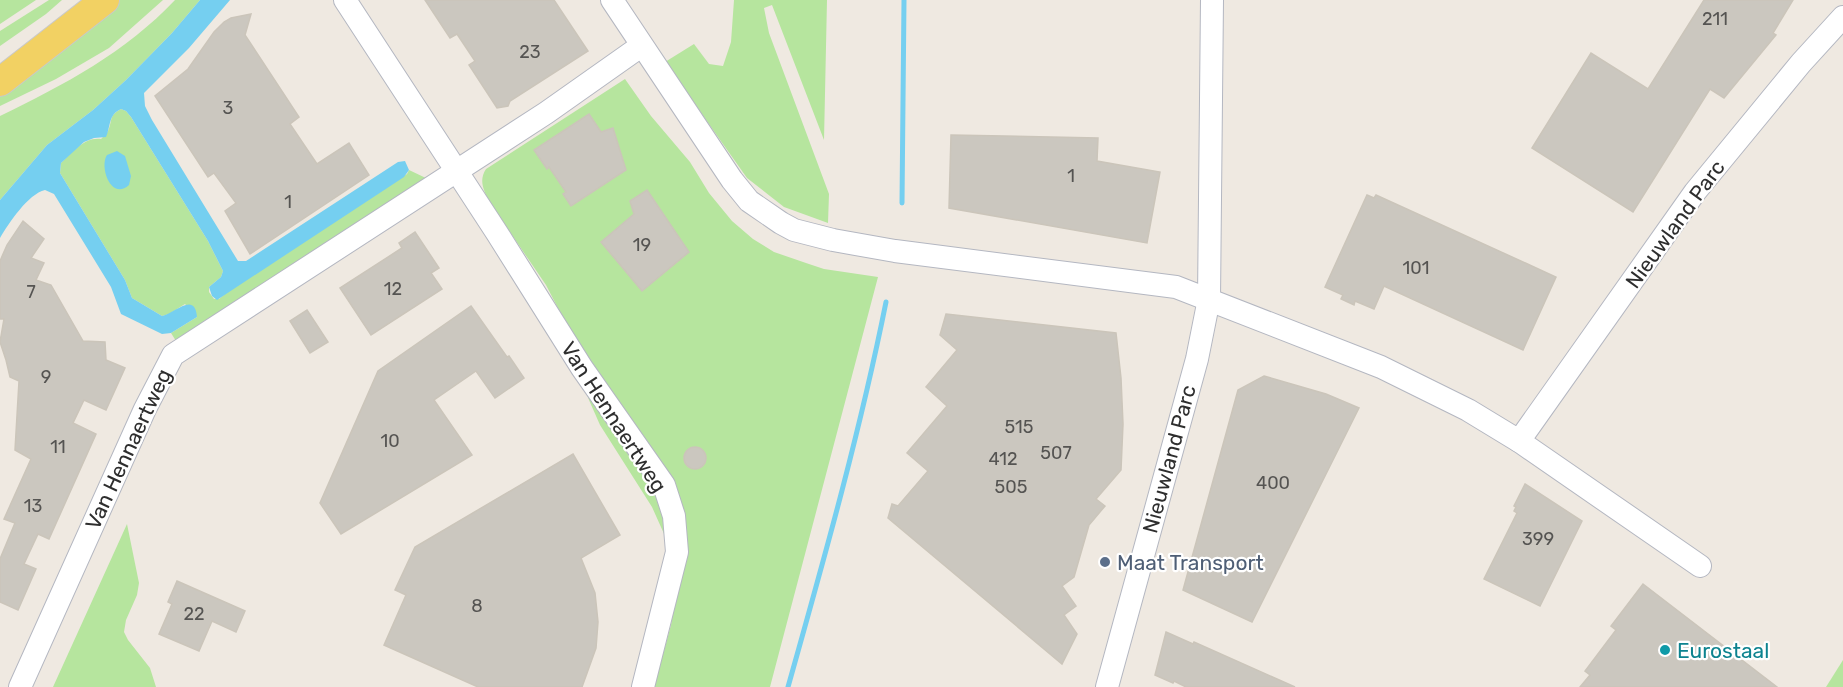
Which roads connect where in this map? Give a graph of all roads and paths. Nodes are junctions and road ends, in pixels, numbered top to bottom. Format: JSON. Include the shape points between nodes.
{"nodes":[{"id":1,"x":74,"y":0,"type":"edge"},
{"id":2,"x":105,"y":0,"type":"edge"},
{"id":3,"x":345,"y":0,"type":"edge"},
{"id":4,"x":612,"y":0,"type":"edge"},
{"id":5,"x":1212,"y":0,"type":"edge"},
{"id":6,"x":1843,"y":17,"type":"edge"},
{"id":7,"x":641,"y":46,"type":"junction"},
{"id":8,"x":0,"y":57,"type":"edge"},
{"id":9,"x":0,"y":82,"type":"edge"},
{"id":10,"x":456,"y":172,"type":"junction"},
{"id":11,"x":1209,"y":299,"type":"junction"},
{"id":12,"x":1519,"y":441,"type":"junction"},
{"id":13,"x":1700,"y":566,"type":"dead end"},
{"id":14,"x":20,"y":687,"type":"edge"},
{"id":15,"x":643,"y":687,"type":"edge"},
{"id":16,"x":1107,"y":687,"type":"edge"}],
"edges":[{"from":1,"to":8,"type":"main road"},
{"from":2,"to":9,"type":"main road"},
{"from":3,"to":10,"type":"street","name":"Van Hennaertweg"},
{"from":4,"to":7,"type":"street"},
{"from":5,"to":11,"type":"street","name":"Nieuwland Parc"},
{"from":6,"to":12,"type":"street","name":"Nieuwland Parc","via":[[1695,192]]},
{"from":7,"to":10,"type":"street","name":"Van Hennaertweg"},
{"from":7,"to":11,"type":"street","via":[[749,201],[794,230],[895,251],[1176,287]]},
{"from":10,"to":14,"type":"street","name":"Van Hennaertweg","via":[[173,355]]},
{"from":10,"to":15,"type":"street","name":"Van Hennaertweg","via":[[582,368],[664,485],[674,516],[677,552]]},
{"from":11,"to":12,"type":"street","via":[[1381,367],[1468,410]]},
{"from":11,"to":16,"type":"street","name":"Nieuwland Parc","via":[[1197,359]]},
{"from":12,"to":13,"type":"street"}]}
